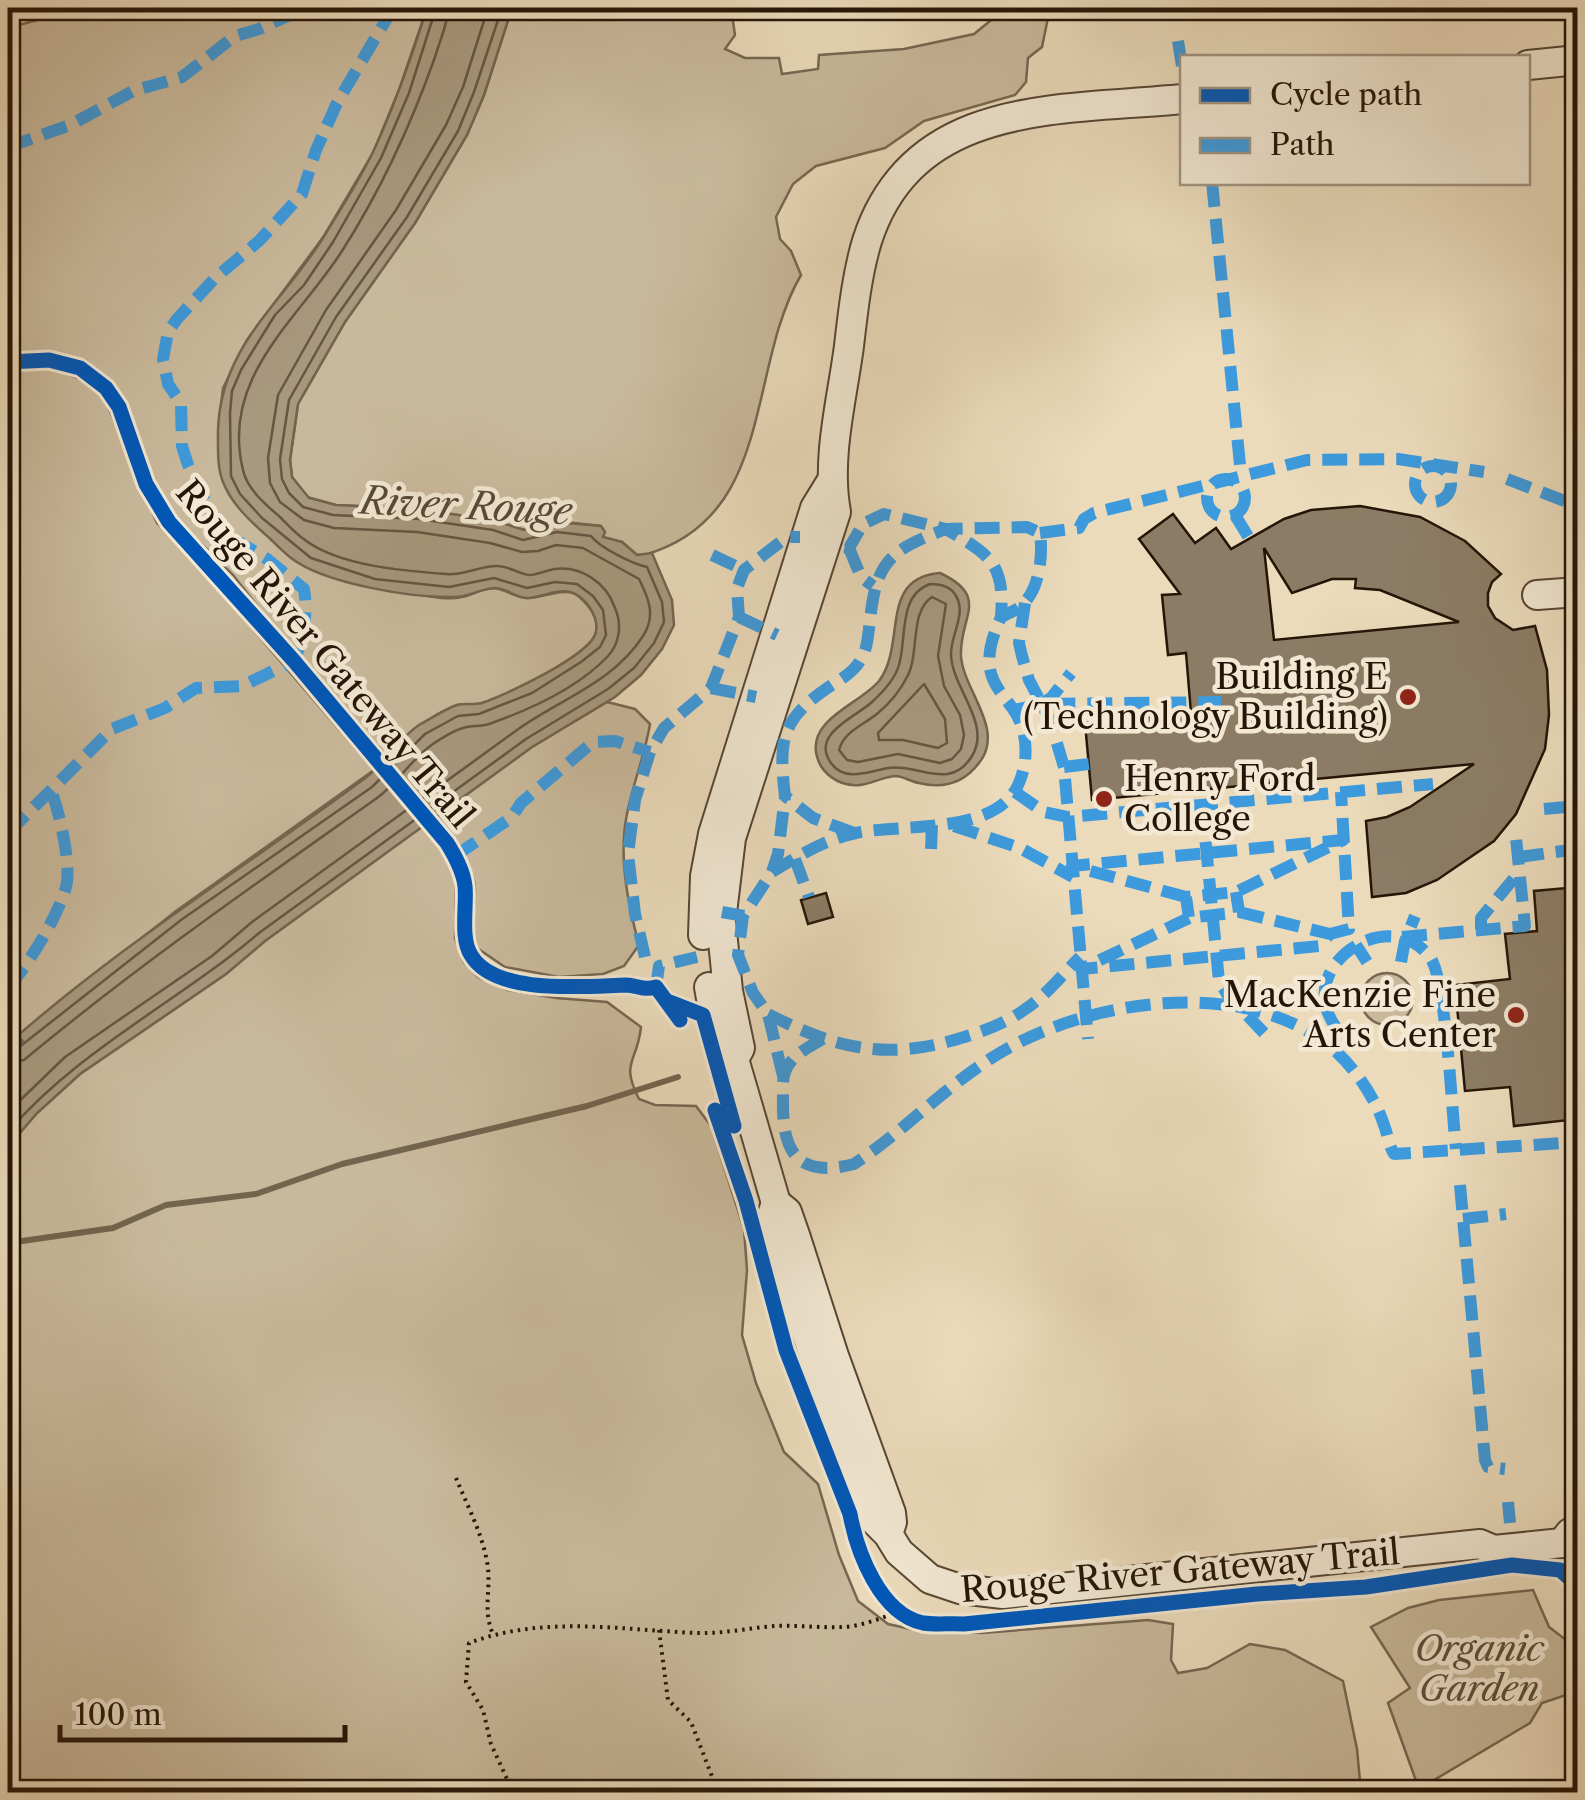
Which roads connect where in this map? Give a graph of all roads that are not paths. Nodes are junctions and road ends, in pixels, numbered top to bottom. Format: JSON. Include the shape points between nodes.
{"nodes":[{"id":1,"x":1578,"y":60,"type":"edge"},
{"id":2,"x":1530,"y":65,"type":"edge"},
{"id":3,"x":1180,"y":98,"type":"edge"},
{"id":4,"x":1578,"y":592,"type":"edge"},
{"id":5,"x":1537,"y":596,"type":"dead end"},
{"id":6,"x":1574,"y":1533,"type":"edge"}],
"edges":[{"from":1,"to":2,"type":"lane"},
{"from":3,"to":6,"type":"lane","via":[[995,119],[963,130],[907,172],[867,240],[830,482],[836,512],[731,838],[720,921],[740,1048],[734,1058],[776,1203],[796,1235],[891,1512],[888,1534],[930,1579],[1003,1594],[1480,1544],[1511,1529],[1560,1525]]},
{"from":4,"to":5,"type":"lane"}]}
